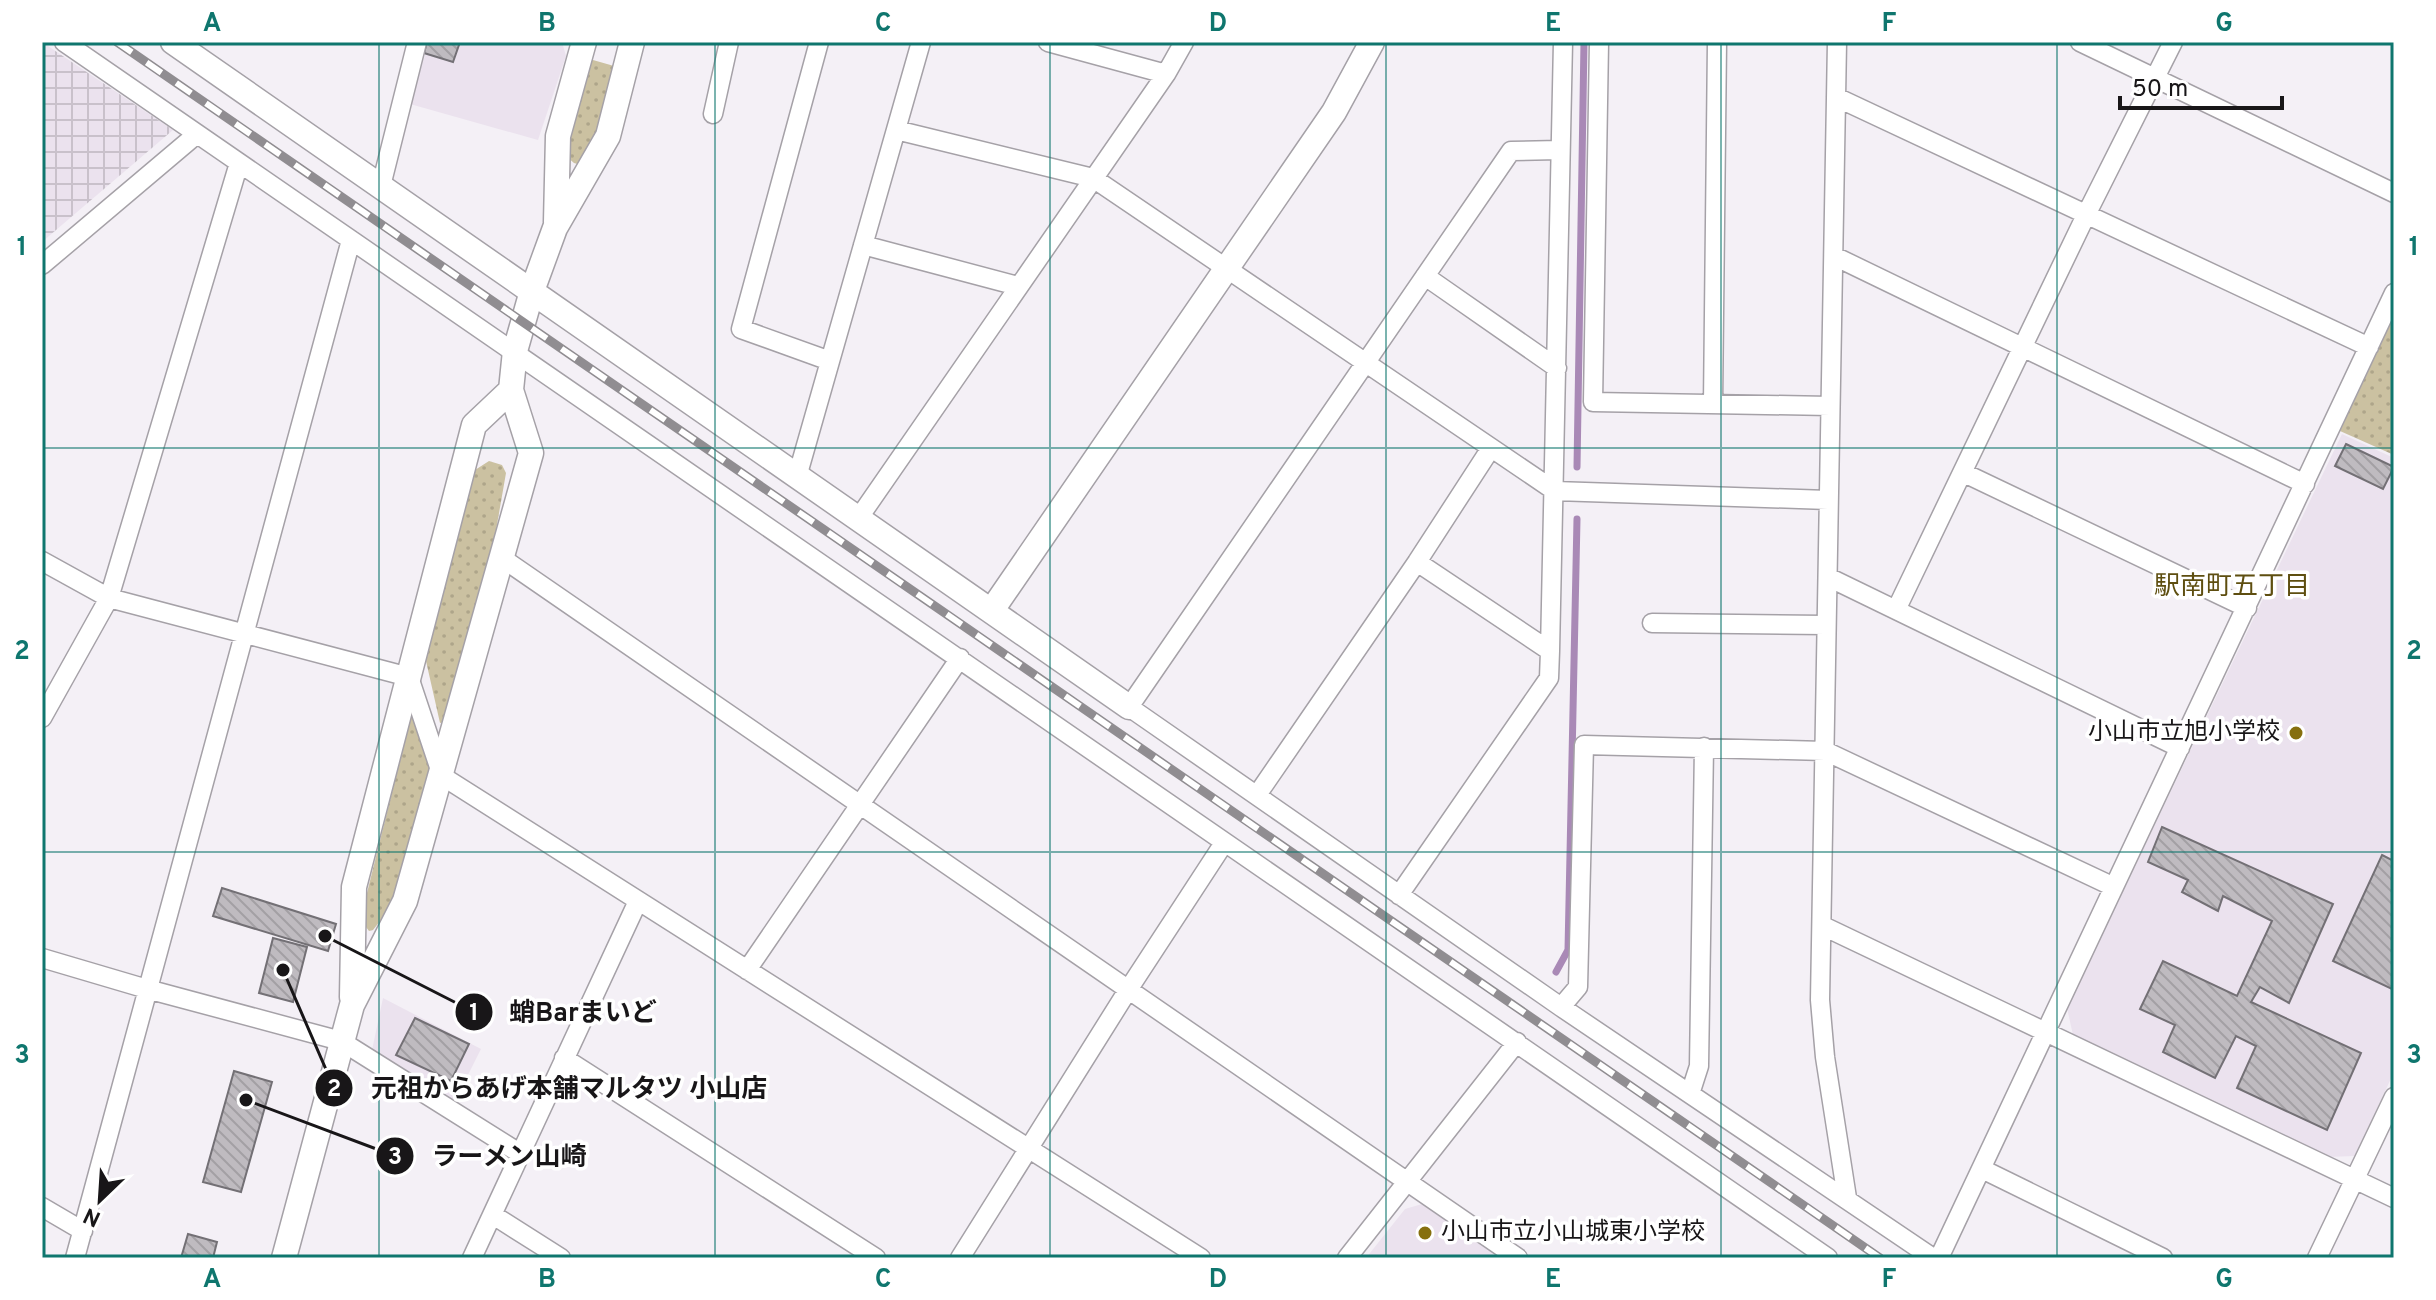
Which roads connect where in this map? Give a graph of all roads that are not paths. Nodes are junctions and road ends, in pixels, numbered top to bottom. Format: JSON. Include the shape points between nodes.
{"nodes":[{"id":1,"x":64,"y":42,"type":"edge"},
{"id":2,"x":173,"y":42,"type":"edge"},
{"id":3,"x":417,"y":42,"type":"edge"},
{"id":4,"x":584,"y":42,"type":"edge"},
{"id":5,"x":632,"y":42,"type":"edge"},
{"id":6,"x":729,"y":42,"type":"edge"},
{"id":7,"x":819,"y":42,"type":"edge"},
{"id":8,"x":921,"y":42,"type":"edge"},
{"id":9,"x":1048,"y":42,"type":"edge"},
{"id":10,"x":1184,"y":42,"type":"edge"},
{"id":11,"x":1372,"y":42,"type":"edge"},
{"id":12,"x":1563,"y":42,"type":"edge"},
{"id":13,"x":1599,"y":42,"type":"edge"},
{"id":14,"x":1717,"y":42,"type":"edge"},
{"id":15,"x":1837,"y":42,"type":"edge"},
{"id":16,"x":2080,"y":42,"type":"edge"},
{"id":17,"x":2173,"y":42,"type":"edge"},
{"id":18,"x":1166,"y":74,"type":"junction"},
{"id":19,"x":2155,"y":78,"type":"junction"},
{"id":20,"x":1836,"y":97,"type":"junction"},
{"id":21,"x":713,"y":114,"type":"dead end"},
{"id":22,"x":896,"y":130,"type":"junction"},
{"id":23,"x":197,"y":134,"type":"junction"},
{"id":24,"x":1559,"y":150,"type":"junction"},
{"id":25,"x":239,"y":163,"type":"junction"},
{"id":26,"x":1093,"y":178,"type":"junction"},
{"id":27,"x":381,"y":186,"type":"junction"},
{"id":28,"x":2394,"y":193,"type":"edge"},
{"id":29,"x":2087,"y":213,"type":"junction"},
{"id":30,"x":555,"y":228,"type":"junction"},
{"id":31,"x":351,"y":240,"type":"junction"},
{"id":32,"x":863,"y":245,"type":"junction"},
{"id":33,"x":1834,"y":256,"type":"junction"},
{"id":34,"x":42,"y":265,"type":"edge"},
{"id":35,"x":1226,"y":269,"type":"junction"},
{"id":36,"x":1425,"y":276,"type":"junction"},
{"id":37,"x":1018,"y":286,"type":"junction"},
{"id":38,"x":532,"y":291,"type":"junction"},
{"id":39,"x":2394,"y":293,"type":"edge"},
{"id":40,"x":2024,"y":347,"type":"junction"},
{"id":41,"x":2369,"y":347,"type":"junction"},
{"id":42,"x":515,"y":351,"type":"junction"},
{"id":43,"x":830,"y":361,"type":"junction"},
{"id":44,"x":1365,"y":363,"type":"junction"},
{"id":45,"x":1557,"y":368,"type":"junction"},
{"id":46,"x":511,"y":390,"type":"junction"},
{"id":47,"x":1713,"y":404,"type":"junction"},
{"id":48,"x":1830,"y":406,"type":"junction"},
{"id":49,"x":1491,"y":448,"type":"junction"},
{"id":50,"x":1964,"y":473,"type":"junction"},
{"id":51,"x":797,"y":477,"type":"junction"},
{"id":52,"x":2305,"y":484,"type":"junction"},
{"id":53,"x":1555,"y":491,"type":"junction"},
{"id":54,"x":1828,"y":500,"type":"junction"},
{"id":55,"x":858,"y":519,"type":"junction"},
{"id":56,"x":502,"y":558,"type":"junction"},
{"id":57,"x":42,"y":561,"type":"edge"},
{"id":58,"x":1417,"y":562,"type":"junction"},
{"id":59,"x":1828,"y":577,"type":"junction"},
{"id":60,"x":109,"y":598,"type":"junction"},
{"id":61,"x":2247,"y":608,"type":"junction"},
{"id":62,"x":992,"y":610,"type":"junction"},
{"id":63,"x":1896,"y":610,"type":"junction"},
{"id":64,"x":1652,"y":623,"type":"dead end"},
{"id":65,"x":1825,"y":625,"type":"junction"},
{"id":66,"x":243,"y":634,"type":"junction"},
{"id":67,"x":1550,"y":651,"type":"junction"},
{"id":68,"x":960,"y":658,"type":"junction"},
{"id":69,"x":409,"y":677,"type":"junction"},
{"id":70,"x":1129,"y":707,"type":"junction"},
{"id":71,"x":42,"y":718,"type":"edge"},
{"id":72,"x":1704,"y":747,"type":"junction"},
{"id":73,"x":2180,"y":748,"type":"junction"},
{"id":74,"x":1825,"y":751,"type":"junction"},
{"id":75,"x":442,"y":776,"type":"junction"},
{"id":76,"x":1257,"y":795,"type":"junction"},
{"id":77,"x":860,"y":805,"type":"junction"},
{"id":78,"x":1224,"y":843,"type":"junction"},
{"id":79,"x":2114,"y":887,"type":"junction"},
{"id":80,"x":1399,"y":895,"type":"junction"},
{"id":81,"x":638,"y":901,"type":"junction"},
{"id":82,"x":1823,"y":926,"type":"junction"},
{"id":83,"x":42,"y":958,"type":"edge"},
{"id":84,"x":747,"y":970,"type":"junction"},
{"id":85,"x":147,"y":989,"type":"junction"},
{"id":86,"x":1128,"y":990,"type":"junction"},
{"id":87,"x":352,"y":1005,"type":"junction"},
{"id":88,"x":1561,"y":1007,"type":"junction"},
{"id":89,"x":2045,"y":1032,"type":"junction"},
{"id":90,"x":341,"y":1041,"type":"junction"},
{"id":91,"x":1517,"y":1042,"type":"junction"},
{"id":92,"x":564,"y":1058,"type":"junction"},
{"id":93,"x":1690,"y":1094,"type":"junction"},
{"id":94,"x":2394,"y":1097,"type":"edge"},
{"id":95,"x":1029,"y":1148,"type":"junction"},
{"id":96,"x":521,"y":1154,"type":"junction"},
{"id":97,"x":1982,"y":1169,"type":"junction"},
{"id":98,"x":2354,"y":1178,"type":"junction"},
{"id":99,"x":1408,"y":1182,"type":"junction"},
{"id":100,"x":1847,"y":1198,"type":"junction"},
{"id":101,"x":2394,"y":1198,"type":"edge"},
{"id":102,"x":42,"y":1207,"type":"edge"},
{"id":103,"x":493,"y":1215,"type":"junction"},
{"id":104,"x":83,"y":1231,"type":"junction"},
{"id":105,"x":75,"y":1258,"type":"edge"},
{"id":106,"x":284,"y":1258,"type":"edge"},
{"id":107,"x":472,"y":1258,"type":"edge"},
{"id":108,"x":561,"y":1258,"type":"edge"},
{"id":109,"x":876,"y":1258,"type":"edge"},
{"id":110,"x":960,"y":1258,"type":"edge"},
{"id":111,"x":1201,"y":1258,"type":"edge"},
{"id":112,"x":1347,"y":1258,"type":"edge"},
{"id":113,"x":1518,"y":1258,"type":"edge"},
{"id":114,"x":1828,"y":1258,"type":"edge"},
{"id":115,"x":1933,"y":1258,"type":"edge"},
{"id":116,"x":1939,"y":1258,"type":"edge"},
{"id":117,"x":2163,"y":1258,"type":"edge"},
{"id":118,"x":2317,"y":1258,"type":"edge"}],
"edges":[{"from":1,"to":23,"type":"street"},
{"from":2,"to":27,"type":"street"},
{"from":3,"to":27,"type":"street"},
{"from":4,"to":30,"type":"street","via":[[558,136]]},
{"from":5,"to":30,"type":"street","via":[[608,136]]},
{"from":6,"to":21,"type":"street"},
{"from":7,"to":43,"type":"street","via":[[741,329]]},
{"from":8,"to":22,"type":"street"},
{"from":9,"to":18,"type":"street"},
{"from":10,"to":18,"type":"street"},
{"from":11,"to":35,"type":"street","via":[[1334,112]]},
{"from":12,"to":24,"type":"street"},
{"from":13,"to":47,"type":"street","via":[[1593,402]]},
{"from":14,"to":47,"type":"street"},
{"from":15,"to":20,"type":"street"},
{"from":16,"to":19,"type":"street"},
{"from":17,"to":19,"type":"street"},
{"from":18,"to":26,"type":"street"},
{"from":19,"to":28,"type":"street"},
{"from":19,"to":29,"type":"street"},
{"from":20,"to":29,"type":"street"},
{"from":20,"to":33,"type":"street"},
{"from":22,"to":26,"type":"street"},
{"from":22,"to":32,"type":"street"},
{"from":23,"to":25,"type":"street"},
{"from":23,"to":34,"type":"street"},
{"from":24,"to":36,"type":"street","via":[[1511,151]]},
{"from":24,"to":45,"type":"street"},
{"from":25,"to":31,"type":"street"},
{"from":25,"to":60,"type":"street"},
{"from":26,"to":35,"type":"street"},
{"from":26,"to":37,"type":"street"},
{"from":27,"to":38,"type":"street"},
{"from":29,"to":40,"type":"street"},
{"from":29,"to":41,"type":"street"},
{"from":30,"to":38,"type":"street"},
{"from":31,"to":42,"type":"street"},
{"from":31,"to":66,"type":"street"},
{"from":32,"to":37,"type":"street"},
{"from":32,"to":43,"type":"street"},
{"from":33,"to":40,"type":"street"},
{"from":33,"to":48,"type":"street"},
{"from":35,"to":44,"type":"street"},
{"from":35,"to":62,"type":"street"},
{"from":36,"to":44,"type":"street"},
{"from":36,"to":45,"type":"street"},
{"from":37,"to":55,"type":"street"},
{"from":38,"to":42,"type":"street"},
{"from":38,"to":51,"type":"street"},
{"from":39,"to":41,"type":"street"},
{"from":40,"to":50,"type":"street"},
{"from":40,"to":52,"type":"street"},
{"from":41,"to":52,"type":"street"},
{"from":42,"to":46,"type":"street"},
{"from":42,"to":68,"type":"street"},
{"from":43,"to":51,"type":"street"},
{"from":44,"to":49,"type":"street"},
{"from":44,"to":70,"type":"street"},
{"from":45,"to":53,"type":"street"},
{"from":46,"to":56,"type":"street","via":[[531,453]]},
{"from":46,"to":69,"type":"street","via":[[474,425]]},
{"from":47,"to":48,"type":"street"},
{"from":48,"to":54,"type":"street"},
{"from":49,"to":53,"type":"street"},
{"from":49,"to":58,"type":"street"},
{"from":50,"to":61,"type":"street"},
{"from":50,"to":63,"type":"street"},
{"from":51,"to":55,"type":"street"},
{"from":52,"to":61,"type":"street"},
{"from":53,"to":54,"type":"street"},
{"from":53,"to":67,"type":"street"},
{"from":54,"to":59,"type":"street"},
{"from":55,"to":62,"type":"street"},
{"from":56,"to":75,"type":"street"},
{"from":56,"to":77,"type":"street"},
{"from":57,"to":60,"type":"street"},
{"from":58,"to":67,"type":"street"},
{"from":58,"to":76,"type":"street"},
{"from":59,"to":63,"type":"street"},
{"from":59,"to":65,"type":"street"},
{"from":60,"to":66,"type":"street"},
{"from":60,"to":71,"type":"street"},
{"from":61,"to":73,"type":"street"},
{"from":62,"to":70,"type":"street"},
{"from":63,"to":73,"type":"street"},
{"from":64,"to":65,"type":"street"},
{"from":65,"to":74,"type":"street"},
{"from":66,"to":69,"type":"street"},
{"from":66,"to":85,"type":"street"},
{"from":67,"to":80,"type":"street","via":[[1549,678]]},
{"from":68,"to":77,"type":"street"},
{"from":68,"to":78,"type":"street"},
{"from":69,"to":75,"type":"street"},
{"from":69,"to":87,"type":"street","via":[[354,887]]},
{"from":70,"to":76,"type":"street"},
{"from":72,"to":74,"type":"street"},
{"from":72,"to":88,"type":"street","via":[[1584,745],[1578,987]]},
{"from":72,"to":93,"type":"street","via":[[1699,1066]]},
{"from":73,"to":79,"type":"street"},
{"from":74,"to":79,"type":"street"},
{"from":74,"to":82,"type":"street"},
{"from":75,"to":81,"type":"street"},
{"from":75,"to":87,"type":"street","via":[[405,901]]},
{"from":76,"to":80,"type":"street"},
{"from":77,"to":84,"type":"street"},
{"from":77,"to":86,"type":"street"},
{"from":78,"to":86,"type":"street"},
{"from":78,"to":91,"type":"street"},
{"from":79,"to":89,"type":"street"},
{"from":80,"to":88,"type":"street"},
{"from":81,"to":84,"type":"street"},
{"from":81,"to":92,"type":"street"},
{"from":82,"to":89,"type":"street"},
{"from":82,"to":100,"type":"street","via":[[1820,1000],[1825,1057]]},
{"from":83,"to":85,"type":"street"},
{"from":84,"to":95,"type":"street"},
{"from":85,"to":90,"type":"street"},
{"from":85,"to":104,"type":"street"},
{"from":86,"to":95,"type":"street"},
{"from":86,"to":99,"type":"street"},
{"from":87,"to":90,"type":"street"},
{"from":88,"to":93,"type":"street"},
{"from":89,"to":97,"type":"street"},
{"from":89,"to":98,"type":"street"},
{"from":90,"to":96,"type":"street"},
{"from":90,"to":106,"type":"street"},
{"from":91,"to":99,"type":"street"},
{"from":91,"to":114,"type":"street"},
{"from":92,"to":96,"type":"street"},
{"from":92,"to":109,"type":"street"},
{"from":93,"to":100,"type":"street"},
{"from":94,"to":98,"type":"street"},
{"from":95,"to":110,"type":"street"},
{"from":95,"to":111,"type":"street"},
{"from":96,"to":103,"type":"street"},
{"from":97,"to":116,"type":"street"},
{"from":97,"to":117,"type":"street"},
{"from":98,"to":101,"type":"street"},
{"from":98,"to":118,"type":"street"},
{"from":99,"to":112,"type":"street"},
{"from":99,"to":113,"type":"street"},
{"from":100,"to":115,"type":"street"},
{"from":102,"to":104,"type":"street"},
{"from":103,"to":107,"type":"street"},
{"from":103,"to":108,"type":"street"},
{"from":104,"to":105,"type":"street"}]}
